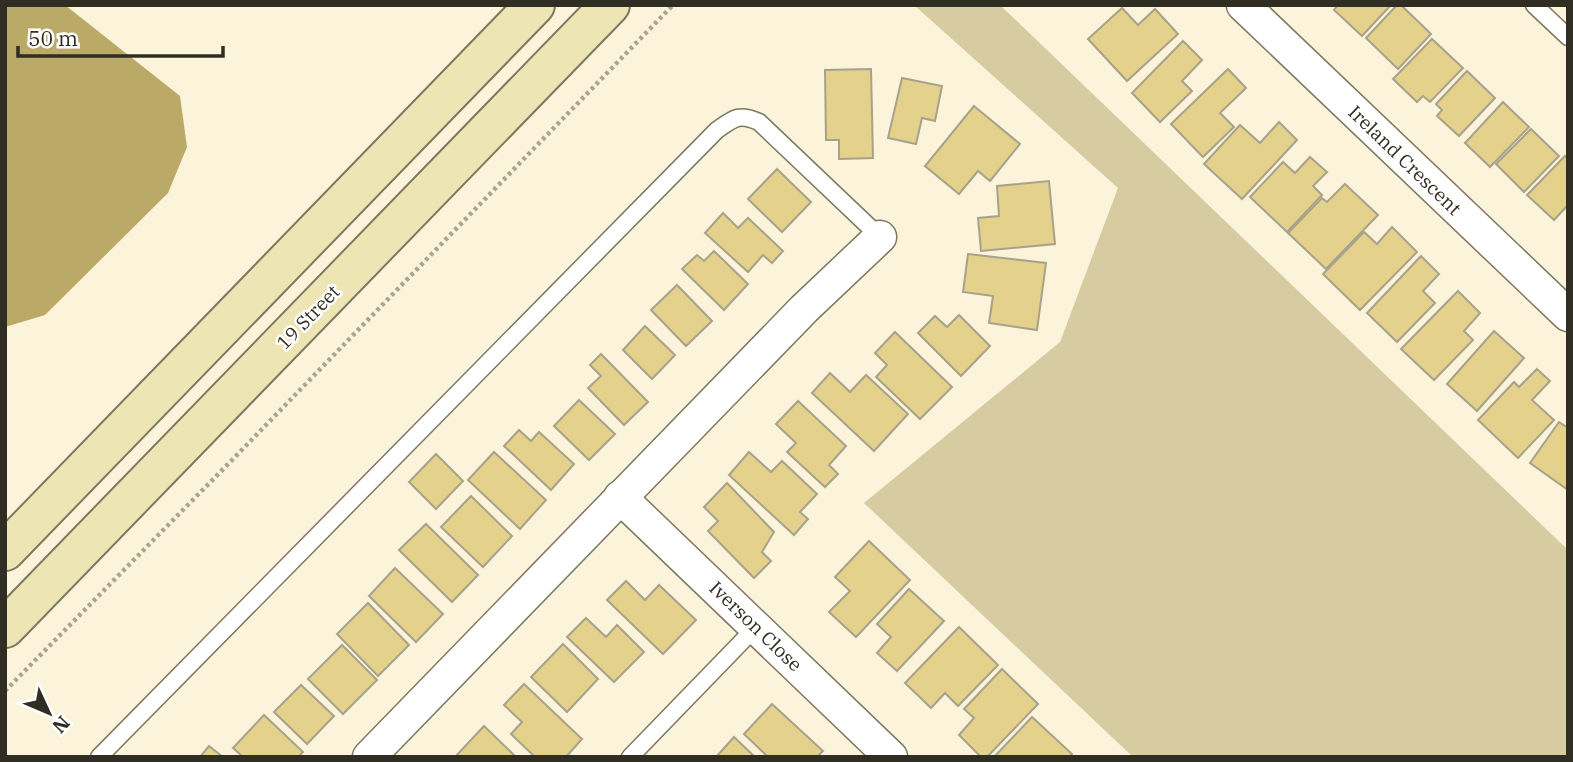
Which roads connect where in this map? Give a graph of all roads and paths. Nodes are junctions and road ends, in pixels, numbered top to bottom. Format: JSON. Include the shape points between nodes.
{"nodes":[{"id":1,"x":536,"y":5,"type":"edge"},
{"id":2,"x":610,"y":5,"type":"edge"},
{"id":3,"x":673,"y":5,"type":"edge"},
{"id":4,"x":1242,"y":5,"type":"edge"},
{"id":5,"x":1534,"y":5,"type":"edge"},
{"id":6,"x":1568,"y":37,"type":"edge"},
{"id":7,"x":880,"y":237,"type":"joint"},
{"id":8,"x":1568,"y":315,"type":"edge"},
{"id":9,"x":620,"y":497,"type":"junction"},
{"id":10,"x":5,"y":551,"type":"edge"},
{"id":11,"x":757,"y":627,"type":"junction"},
{"id":12,"x":5,"y":628,"type":"edge"},
{"id":13,"x":5,"y":691,"type":"edge"},
{"id":14,"x":99,"y":757,"type":"edge"},
{"id":15,"x":369,"y":757,"type":"edge"},
{"id":16,"x":630,"y":757,"type":"edge"},
{"id":17,"x":891,"y":757,"type":"edge"}],
"edges":[{"from":1,"to":10,"type":"main road"},
{"from":2,"to":12,"type":"main road","name":"19 Street"},
{"from":3,"to":13,"type":"path"},
{"from":4,"to":8,"type":"street","name":"Ireland Crescent"},
{"from":5,"to":6,"type":"lane"},
{"from":7,"to":9,"type":"street"},
{"from":7,"to":14,"type":"lane","via":[[759,122],[747,117],[732,119]]},
{"from":9,"to":11,"type":"street","name":"Iverson Close"},
{"from":9,"to":15,"type":"street"},
{"from":11,"to":16,"type":"lane"},
{"from":11,"to":17,"type":"street","name":"Iverson Close"}]}
